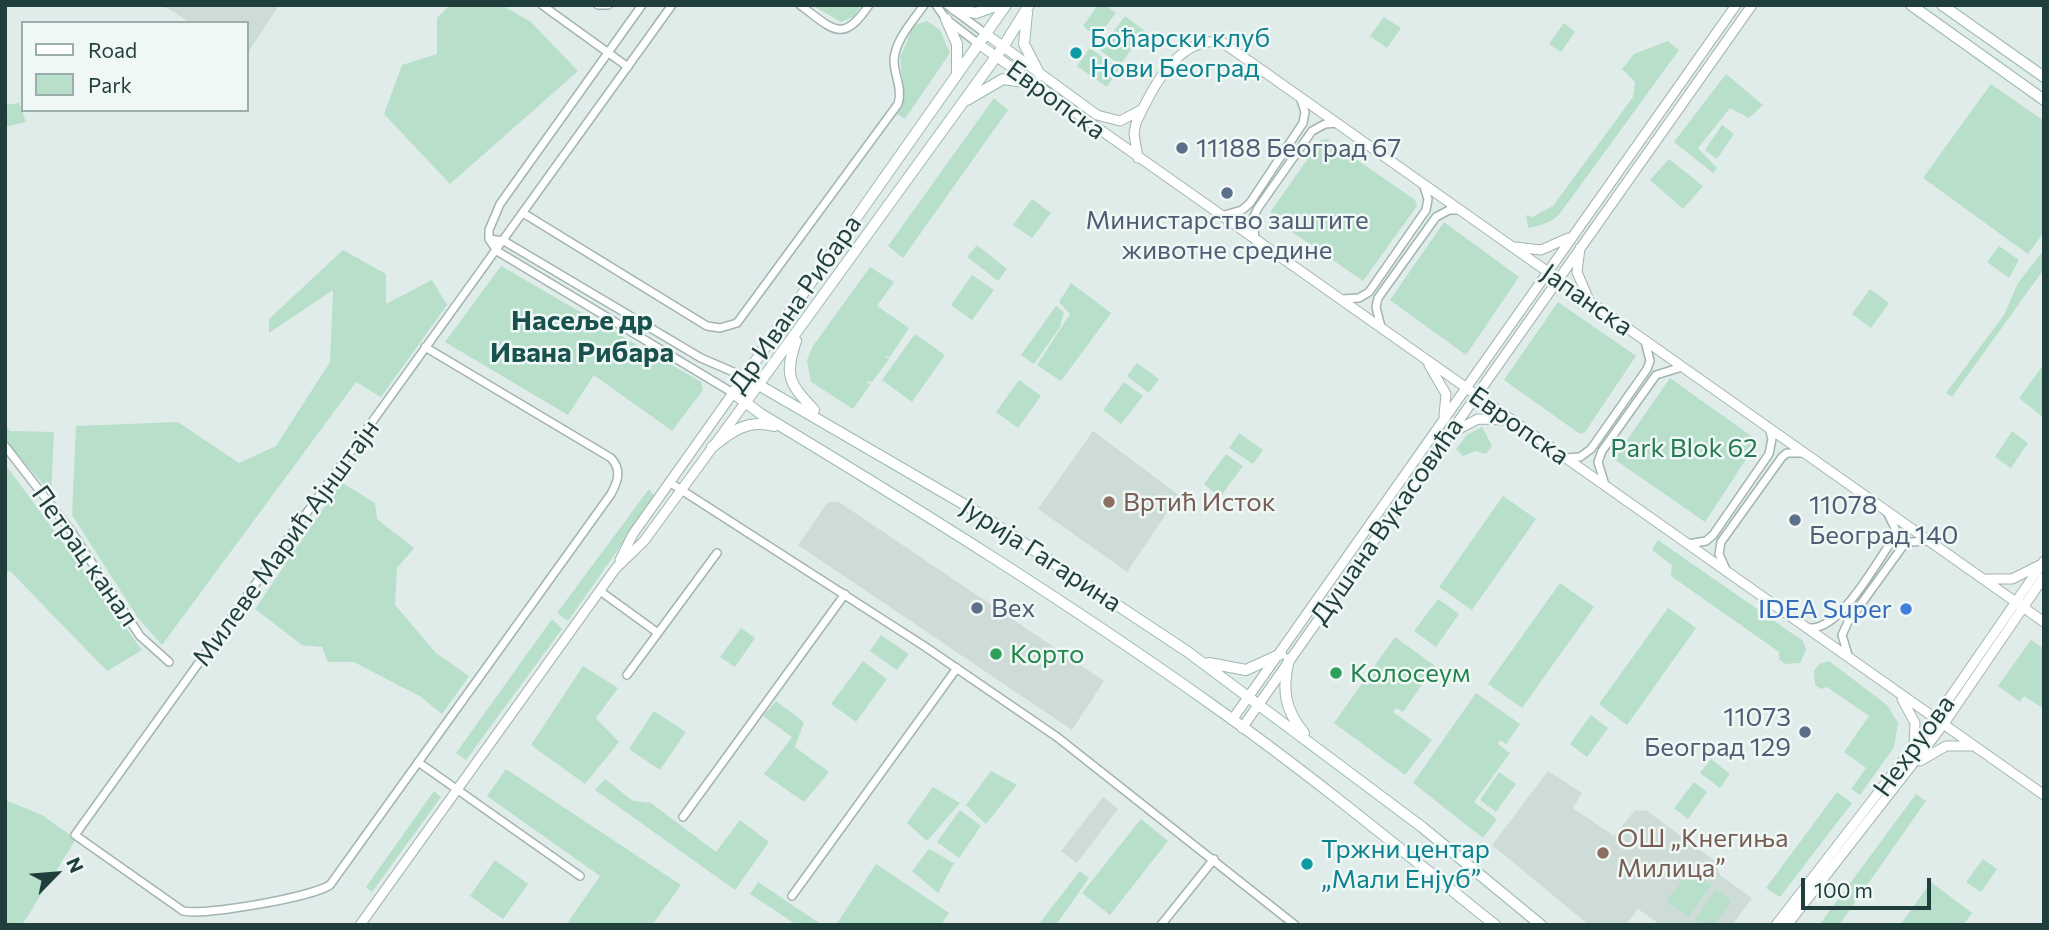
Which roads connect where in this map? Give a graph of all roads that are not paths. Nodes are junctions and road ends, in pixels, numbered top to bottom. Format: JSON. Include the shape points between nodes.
{"nodes":[{"id":1,"x":542,"y":5,"type":"edge"},
{"id":2,"x":598,"y":5,"type":"edge"},
{"id":3,"x":608,"y":5,"type":"edge"},
{"id":4,"x":642,"y":5,"type":"edge"},
{"id":5,"x":672,"y":5,"type":"edge"},
{"id":6,"x":800,"y":5,"type":"edge"},
{"id":7,"x":869,"y":5,"type":"edge"},
{"id":8,"x":924,"y":5,"type":"edge"},
{"id":9,"x":936,"y":5,"type":"edge"},
{"id":10,"x":998,"y":5,"type":"edge"},
{"id":11,"x":1006,"y":5,"type":"edge"},
{"id":12,"x":1029,"y":5,"type":"edge"},
{"id":13,"x":1736,"y":5,"type":"edge"},
{"id":14,"x":1752,"y":5,"type":"edge"},
{"id":15,"x":1911,"y":5,"type":"edge"},
{"id":16,"x":1942,"y":5,"type":"edge"},
{"id":17,"x":951,"y":7,"type":"edge"},
{"id":18,"x":946,"y":19,"type":"junction"},
{"id":19,"x":986,"y":34,"type":"junction"},
{"id":20,"x":979,"y":45,"type":"junction"},
{"id":21,"x":1003,"y":47,"type":"junction"},
{"id":22,"x":607,"y":53,"type":"junction"},
{"id":23,"x":996,"y":56,"type":"junction"},
{"id":24,"x":628,"y":67,"type":"junction"},
{"id":25,"x":1040,"y":75,"type":"junction"},
{"id":26,"x":2044,"y":77,"type":"edge"},
{"id":27,"x":957,"y":79,"type":"junction"},
{"id":28,"x":1031,"y":83,"type":"junction"},
{"id":29,"x":1300,"y":97,"type":"junction"},
{"id":30,"x":2044,"y":100,"type":"edge"},
{"id":31,"x":960,"y":104,"type":"junction"},
{"id":32,"x":1142,"y":108,"type":"junction"},
{"id":33,"x":1337,"y":123,"type":"junction"},
{"id":34,"x":1138,"y":158,"type":"junction"},
{"id":35,"x":1423,"y":184,"type":"junction"},
{"id":36,"x":1460,"y":211,"type":"junction"},
{"id":37,"x":523,"y":213,"type":"junction"},
{"id":38,"x":1221,"y":216,"type":"junction"},
{"id":39,"x":1573,"y":236,"type":"junction"},
{"id":40,"x":489,"y":239,"type":"junction"},
{"id":41,"x":1255,"y":240,"type":"junction"},
{"id":42,"x":504,"y":241,"type":"junction"},
{"id":43,"x":1581,"y":242,"type":"junction"},
{"id":44,"x":1509,"y":245,"type":"junction"},
{"id":45,"x":497,"y":251,"type":"junction"},
{"id":46,"x":1547,"y":271,"type":"junction"},
{"id":47,"x":1558,"y":279,"type":"junction"},
{"id":48,"x":1338,"y":298,"type":"junction"},
{"id":49,"x":1591,"y":302,"type":"junction"},
{"id":50,"x":1381,"y":329,"type":"junction"},
{"id":51,"x":799,"y":331,"type":"junction"},
{"id":52,"x":1645,"y":341,"type":"junction"},
{"id":53,"x":425,"y":347,"type":"junction"},
{"id":54,"x":1426,"y":360,"type":"junction"},
{"id":55,"x":1682,"y":367,"type":"junction"},
{"id":56,"x":745,"y":377,"type":"junction"},
{"id":57,"x":760,"y":384,"type":"junction"},
{"id":58,"x":1466,"y":389,"type":"junction"},
{"id":59,"x":733,"y":393,"type":"junction"},
{"id":60,"x":1476,"y":396,"type":"junction"},
{"id":61,"x":745,"y":402,"type":"junction"},
{"id":62,"x":821,"y":419,"type":"junction"},
{"id":63,"x":1511,"y":420,"type":"junction"},
{"id":64,"x":1442,"y":423,"type":"junction"},
{"id":65,"x":1769,"y":428,"type":"junction"},
{"id":66,"x":786,"y":429,"type":"junction"},
{"id":67,"x":1447,"y":436,"type":"junction"},
{"id":68,"x":5,"y":446,"type":"edge"},
{"id":69,"x":712,"y":447,"type":"junction"},
{"id":70,"x":1805,"y":453,"type":"junction"},
{"id":71,"x":1564,"y":458,"type":"junction"},
{"id":72,"x":669,"y":482,"type":"junction"},
{"id":73,"x":1606,"y":487,"type":"junction"},
{"id":74,"x":681,"y":490,"type":"junction"},
{"id":75,"x":1886,"y":510,"type":"junction"},
{"id":76,"x":1929,"y":541,"type":"junction"},
{"id":77,"x":1688,"y":544,"type":"junction"},
{"id":78,"x":718,"y":553,"type":"dead end"},
{"id":79,"x":2043,"y":563,"type":"edge"},
{"id":80,"x":616,"y":568,"type":"junction"},
{"id":81,"x":1727,"y":572,"type":"junction"},
{"id":82,"x":1979,"y":576,"type":"junction"},
{"id":83,"x":2044,"y":577,"type":"edge"},
{"id":84,"x":600,"y":591,"type":"junction"},
{"id":85,"x":845,"y":594,"type":"junction"},
{"id":86,"x":2019,"y":604,"type":"junction"},
{"id":87,"x":2044,"y":622,"type":"edge"},
{"id":88,"x":1805,"y":627,"type":"junction"},
{"id":89,"x":658,"y":633,"type":"junction"},
{"id":90,"x":1194,"y":657,"type":"junction"},
{"id":91,"x":1285,"y":657,"type":"junction"},
{"id":92,"x":1850,"y":659,"type":"junction"},
{"id":93,"x":169,"y":662,"type":"dead end"},
{"id":94,"x":957,"y":668,"type":"junction"},
{"id":95,"x":627,"y":675,"type":"dead end"},
{"id":96,"x":1894,"y":690,"type":"junction"},
{"id":97,"x":1250,"y":697,"type":"junction"},
{"id":98,"x":1260,"y":704,"type":"junction"},
{"id":99,"x":1233,"y":720,"type":"junction"},
{"id":100,"x":1939,"y":722,"type":"junction"},
{"id":101,"x":1242,"y":728,"type":"junction"},
{"id":102,"x":1313,"y":744,"type":"junction"},
{"id":103,"x":1974,"y":746,"type":"junction"},
{"id":104,"x":1913,"y":748,"type":"junction"},
{"id":105,"x":418,"y":762,"type":"junction"},
{"id":106,"x":1910,"y":768,"type":"junction"},
{"id":107,"x":457,"y":790,"type":"junction"},
{"id":108,"x":2044,"y":795,"type":"edge"},
{"id":109,"x":683,"y":817,"type":"dead end"},
{"id":110,"x":1214,"y":859,"type":"junction"},
{"id":111,"x":580,"y":876,"type":"dead end"},
{"id":112,"x":792,"y":896,"type":"dead end"},
{"id":113,"x":360,"y":925,"type":"edge"},
{"id":114,"x":1161,"y":925,"type":"edge"},
{"id":115,"x":1295,"y":925,"type":"edge"},
{"id":116,"x":1495,"y":925,"type":"edge"},
{"id":117,"x":1541,"y":925,"type":"edge"},
{"id":118,"x":1776,"y":925,"type":"edge"},
{"id":119,"x":1787,"y":925,"type":"edge"}],
"edges":[{"from":1,"to":22,"type":"street"},
{"from":2,"to":3,"type":"street"},
{"from":4,"to":22,"type":"street"},
{"from":5,"to":24,"type":"street","name":"Милеве Марић Ајнштајн"},
{"from":6,"to":7,"type":"street","via":[[832,28],[845,30],[856,24]]},
{"from":8,"to":37,"type":"street","name":"Др Ивана Рибара","via":[[896,51],[898,104],[737,323],[707,326]]},
{"from":9,"to":18,"type":"street"},
{"from":10,"to":17,"type":"main road","via":[[976,13]]},
{"from":11,"to":19,"type":"main road","name":"Др Ивана Рибара"},
{"from":12,"to":21,"type":"main road","name":"Др Ивана Рибара"},
{"from":12,"to":25,"type":"main road","via":[[1024,44]]},
{"from":13,"to":39,"type":"street","name":"Душана Вукасовића"},
{"from":14,"to":43,"type":"street","name":"Душана Вукасовића"},
{"from":15,"to":30,"type":"main road"},
{"from":16,"to":26,"type":"main road"},
{"from":17,"to":19,"type":"street"},
{"from":18,"to":20,"type":"street"},
{"from":18,"to":27,"type":"main road","via":[[957,44]]},
{"from":19,"to":20,"type":"main road","name":"Др Ивана Рибара"},
{"from":19,"to":21,"type":"street"},
{"from":20,"to":23,"type":"street"},
{"from":20,"to":27,"type":"main road","name":"Др Ивана Рибара"},
{"from":21,"to":23,"type":"main road","name":"Др Ивана Рибара"},
{"from":21,"to":25,"type":"street","name":"Европска"},
{"from":22,"to":24,"type":"street"},
{"from":22,"to":40,"type":"street","via":[[506,194],[490,224]]},
{"from":23,"to":28,"type":"street","name":"Европска"},
{"from":23,"to":31,"type":"main road","name":"Др Ивана Рибара"},
{"from":24,"to":37,"type":"street","name":"Милеве Марић Ајнштајн"},
{"from":25,"to":32,"type":"street","name":"Европска","via":[[1106,119],[1120,121]]},
{"from":27,"to":56,"type":"main road","name":"Др Ивана Рибара"},
{"from":28,"to":31,"type":"main road","via":[[1003,79]]},
{"from":28,"to":34,"type":"street","name":"Европска"},
{"from":29,"to":32,"type":"street","name":"Јапанска","via":[[1222,42],[1208,42],[1180,53]]},
{"from":29,"to":33,"type":"street","name":"Јапанска"},
{"from":29,"to":38,"type":"street","via":[[1303,123],[1251,204]]},
{"from":31,"to":51,"type":"main road","name":"Др Ивана Рибара"},
{"from":32,"to":34,"type":"street","name":"Јапанска","via":[[1133,130]]},
{"from":33,"to":35,"type":"street","name":"Јапанска"},
{"from":33,"to":41,"type":"street","via":[[1312,131],[1265,197],[1252,218]]},
{"from":34,"to":38,"type":"street","name":"Европска"},
{"from":35,"to":36,"type":"street","name":"Јапанска"},
{"from":35,"to":48,"type":"street","via":[[1426,210],[1369,292],[1355,299]]},
{"from":36,"to":44,"type":"street","name":"Јапанска"},
{"from":36,"to":50,"type":"street","via":[[1449,210],[1436,217],[1381,292],[1376,307]]},
{"from":37,"to":42,"type":"street","name":"Милеве Марић Ајнштајн"},
{"from":38,"to":41,"type":"street","name":"Европска"},
{"from":39,"to":44,"type":"street","via":[[1541,250]]},
{"from":39,"to":46,"type":"street","name":"Душана Вукасовића"},
{"from":40,"to":42,"type":"street"},
{"from":40,"to":45,"type":"street"},
{"from":41,"to":48,"type":"street","name":"Европска"},
{"from":42,"to":45,"type":"street","name":"Милеве Марић Ајнштајн"},
{"from":42,"to":56,"type":"street","name":"Јурија Гагарина","via":[[701,358]]},
{"from":43,"to":47,"type":"street","name":"Душана Вукасовића"},
{"from":43,"to":49,"type":"street","via":[[1577,272]]},
{"from":44,"to":46,"type":"street","name":"Јапанска"},
{"from":45,"to":53,"type":"street","name":"Милеве Марић Ајнштајн"},
{"from":45,"to":59,"type":"street","name":"Јурија Гагарина"},
{"from":46,"to":47,"type":"street","name":"Јапанска"},
{"from":46,"to":58,"type":"street","name":"Душана Вукасовића"},
{"from":47,"to":49,"type":"street","name":"Јапанска"},
{"from":47,"to":60,"type":"street","name":"Душана Вукасовића"},
{"from":48,"to":50,"type":"street","name":"Европска"},
{"from":49,"to":52,"type":"street","name":"Јапанска"},
{"from":50,"to":54,"type":"street","name":"Европска"},
{"from":51,"to":57,"type":"main road","name":"Др Ивана Рибара"},
{"from":51,"to":62,"type":"main road","via":[[789,363],[790,378]]},
{"from":52,"to":55,"type":"street","name":"Јапанска"},
{"from":52,"to":71,"type":"street","via":[[1650,361],[1647,369],[1591,449],[1580,457]]},
{"from":53,"to":105,"type":"street","via":[[611,457],[619,475],[611,495]]},
{"from":53,"to":105,"type":"street","name":"Милеве Марић Ајнштајн","via":[[75,835],[175,907],[189,912],[315,893],[330,885]]},
{"from":54,"to":58,"type":"street","name":"Европска"},
{"from":54,"to":64,"type":"street","via":[[1446,394]]},
{"from":55,"to":65,"type":"street","name":"Јапанска"},
{"from":55,"to":73,"type":"street","via":[[1656,375],[1602,451],[1599,470]]},
{"from":56,"to":57,"type":"main road","name":"Јурија Гагарина"},
{"from":56,"to":59,"type":"main road","name":"Др Ивана Рибара"},
{"from":57,"to":61,"type":"main road","name":"Др Ивана Рибара"},
{"from":57,"to":62,"type":"main road","name":"Јурија Гагарина"},
{"from":58,"to":60,"type":"street","name":"Европска"},
{"from":58,"to":64,"type":"street","name":"Душана Вукасовића"},
{"from":59,"to":61,"type":"main road","name":"Јурија Гагарина"},
{"from":59,"to":72,"type":"street","name":"Др Ивана Рибара"},
{"from":60,"to":63,"type":"street","name":"Европска"},
{"from":60,"to":67,"type":"street","name":"Душана Вукасовића"},
{"from":61,"to":66,"type":"main road","name":"Јурија Гагарина"},
{"from":61,"to":69,"type":"street","name":"Др Ивана Рибара"},
{"from":62,"to":90,"type":"main road","name":"Јурија Гагарина","via":[[972,509]]},
{"from":63,"to":67,"type":"street","via":[[1478,419]]},
{"from":63,"to":71,"type":"street","name":"Европска"},
{"from":64,"to":91,"type":"street","name":"Душана Вукасовића"},
{"from":65,"to":70,"type":"street","name":"Јапанска"},
{"from":65,"to":77,"type":"street","via":[[1769,454],[1717,530],[1706,541]]},
{"from":66,"to":69,"type":"main road","via":[[753,423]]},
{"from":66,"to":99,"type":"main road","name":"Јурија Гагарина","via":[[997,560]]},
{"from":67,"to":91,"type":"street","name":"Душана Вукасовића"},
{"from":68,"to":93,"type":"street","name":"Петрац канал","via":[[71,531],[140,636]]},
{"from":69,"to":74,"type":"street","name":"Др Ивана Рибара"},
{"from":70,"to":75,"type":"street","name":"Јапанска"},
{"from":70,"to":81,"type":"street","via":[[1782,457],[1721,542]]},
{"from":71,"to":73,"type":"street","name":"Европска"},
{"from":72,"to":74,"type":"street"},
{"from":72,"to":80,"type":"street","name":"Др Ивана Рибара"},
{"from":73,"to":77,"type":"street","name":"Европска"},
{"from":74,"to":80,"type":"street","name":"Др Ивана Рибара"},
{"from":74,"to":85,"type":"street"},
{"from":75,"to":76,"type":"street","name":"Јапанска"},
{"from":75,"to":88,"type":"street","via":[[1895,528],[1892,541],[1835,619],[1821,628]]},
{"from":76,"to":82,"type":"street","name":"Јапанска"},
{"from":76,"to":92,"type":"street","via":[[1903,546],[1849,622],[1842,640]]},
{"from":77,"to":81,"type":"street","name":"Европска"},
{"from":78,"to":89,"type":"street"},
{"from":79,"to":82,"type":"street","via":[[2002,581]]},
{"from":79,"to":86,"type":"street","name":"Нехруова"},
{"from":80,"to":84,"type":"street","name":"Др Ивана Рибара"},
{"from":81,"to":88,"type":"street","name":"Европска"},
{"from":82,"to":86,"type":"street","name":"Јапанска"},
{"from":83,"to":86,"type":"street","name":"Нехруова"},
{"from":84,"to":89,"type":"street"},
{"from":84,"to":107,"type":"street","name":"Др Ивана Рибара"},
{"from":85,"to":94,"type":"street"},
{"from":85,"to":109,"type":"street"},
{"from":86,"to":87,"type":"street","name":"Јапанска"},
{"from":86,"to":100,"type":"street","name":"Нехруова"},
{"from":88,"to":92,"type":"street","name":"Европска"},
{"from":89,"to":95,"type":"street"},
{"from":90,"to":91,"type":"main road","via":[[1246,670]]},
{"from":90,"to":97,"type":"main road","name":"Јурија Гагарина"},
{"from":91,"to":97,"type":"street","name":"Душана Вукасовића"},
{"from":91,"to":98,"type":"street","name":"Душана Вукасовића"},
{"from":91,"to":102,"type":"main road","via":[[1285,698],[1293,718]]},
{"from":92,"to":96,"type":"street","name":"Европска"},
{"from":94,"to":110,"type":"street","via":[[1074,750]]},
{"from":94,"to":112,"type":"street"},
{"from":96,"to":100,"type":"street","name":"Европска"},
{"from":96,"to":104,"type":"street","via":[[1915,723]]},
{"from":97,"to":98,"type":"main road","name":"Јурија Гагарина"},
{"from":97,"to":99,"type":"street","name":"Душана Вукасовића"},
{"from":98,"to":101,"type":"street","name":"Душана Вукасовића"},
{"from":98,"to":102,"type":"main road","name":"Јурија Гагарина"},
{"from":99,"to":101,"type":"main road","name":"Јурија Гагарина"},
{"from":100,"to":103,"type":"street","name":"Европска"},
{"from":100,"to":104,"type":"street","name":"Нехруова"},
{"from":100,"to":106,"type":"street","name":"Нехруова"},
{"from":101,"to":116,"type":"main road","name":"Јурија Гагарина"},
{"from":102,"to":117,"type":"main road","name":"Јурија Гагарина"},
{"from":103,"to":106,"type":"street","via":[[1938,749]]},
{"from":103,"to":108,"type":"street","name":"Европска"},
{"from":104,"to":118,"type":"street","name":"Нехруова"},
{"from":105,"to":107,"type":"street"},
{"from":106,"to":119,"type":"street","name":"Нехруова"},
{"from":107,"to":111,"type":"street"},
{"from":107,"to":113,"type":"street","name":"Др Ивана Рибара"},
{"from":110,"to":114,"type":"street"},
{"from":110,"to":115,"type":"street"}]}
